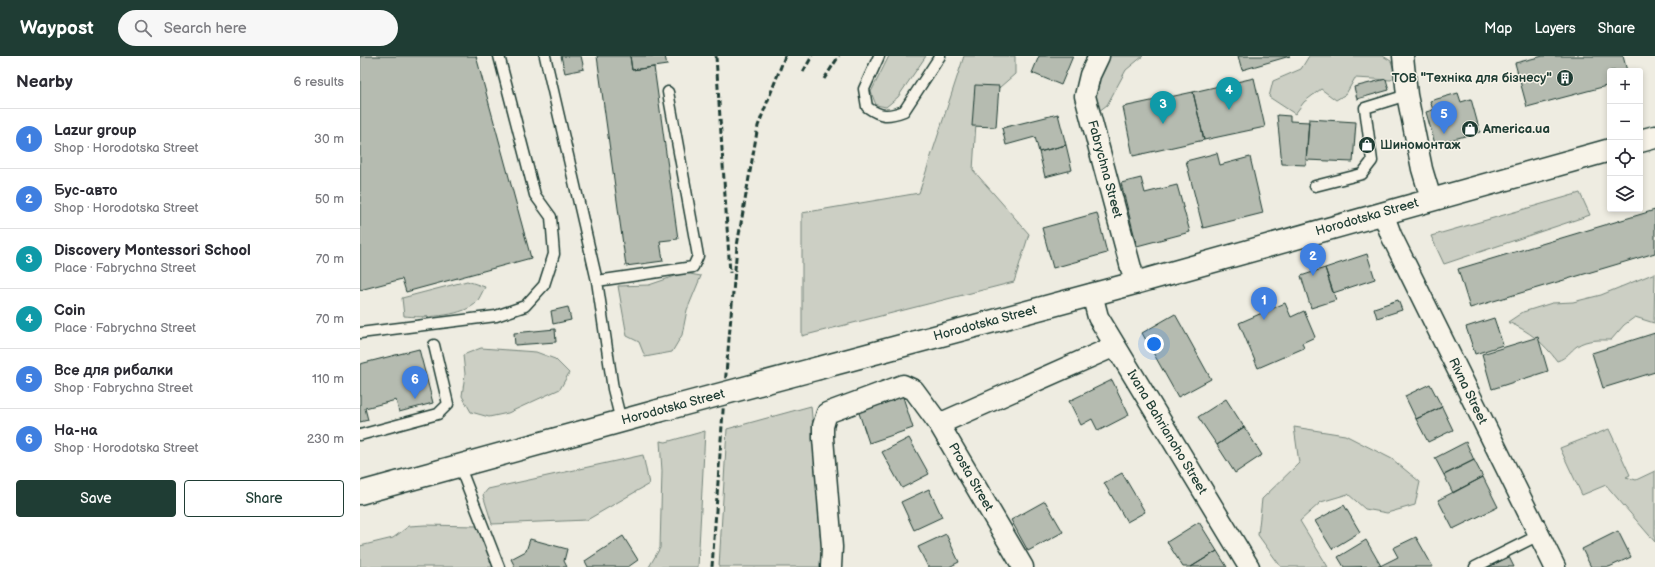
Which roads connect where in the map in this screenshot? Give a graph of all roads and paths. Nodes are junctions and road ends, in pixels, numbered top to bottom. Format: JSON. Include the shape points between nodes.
{"nodes":[{"id":1,"x":499,"y":56,"type":"edge"},
{"id":2,"x":545,"y":56,"type":"edge"},
{"id":3,"x":879,"y":56,"type":"edge"},
{"id":4,"x":940,"y":56,"type":"edge"},
{"id":5,"x":1100,"y":56,"type":"edge"},
{"id":6,"x":1407,"y":57,"type":"edge"},
{"id":7,"x":668,"y":92,"type":"dead end"},
{"id":8,"x":1408,"y":94,"type":"junction"},
{"id":9,"x":1655,"y":137,"type":"edge"},
{"id":10,"x":1643,"y":140,"type":"edge"},
{"id":11,"x":1607,"y":151,"type":"edge"},
{"id":12,"x":1315,"y":186,"type":"dead end"},
{"id":13,"x":1431,"y":199,"type":"junction"},
{"id":14,"x":1383,"y":213,"type":"junction"},
{"id":15,"x":596,"y":282,"type":"junction"},
{"id":16,"x":1135,"y":283,"type":"junction"},
{"id":17,"x":1092,"y":294,"type":"junction"},
{"id":18,"x":360,"y":333,"type":"edge"},
{"id":19,"x":434,"y":346,"type":"dead end"},
{"id":20,"x":1115,"y":346,"type":"junction"},
{"id":21,"x":621,"y":421,"type":"junction"},
{"id":22,"x":939,"y":424,"type":"junction"},
{"id":23,"x":360,"y":435,"type":"edge"},
{"id":24,"x":459,"y":465,"type":"junction"},
{"id":25,"x":360,"y":493,"type":"edge"},
{"id":26,"x":1539,"y":535,"type":"junction"},
{"id":27,"x":499,"y":567,"type":"edge"},
{"id":28,"x":831,"y":567,"type":"edge"},
{"id":29,"x":1023,"y":567,"type":"edge"},
{"id":30,"x":1249,"y":567,"type":"edge"},
{"id":31,"x":1475,"y":567,"type":"edge"},
{"id":32,"x":1555,"y":567,"type":"edge"}],
"edges":[{"from":1,"to":18,"type":"lane","via":[[534,195],[551,217],[554,254],[544,285],[525,306],[496,316]]},
{"from":2,"to":15,"type":"lane"},
{"from":3,"to":4,"type":"lane","via":[[864,89],[866,107],[878,115],[894,115],[904,111]]},
{"from":5,"to":16,"type":"street","name":"Fabrychna Street","via":[[1090,75],[1085,96]]},
{"from":6,"to":8,"type":"street"},
{"from":7,"to":15,"type":"lane","via":[[698,256],[693,267]]},
{"from":8,"to":12,"type":"lane","via":[[1365,108],[1372,161],[1362,174]]},
{"from":8,"to":13,"type":"street","via":[[1422,169]]},
{"from":9,"to":10,"type":"main road"},
{"from":11,"to":13,"type":"main road","name":"Horodotska Street"},
{"from":13,"to":14,"type":"main road","name":"Horodotska Street"},
{"from":14,"to":16,"type":"main road","name":"Horodotska Street"},
{"from":14,"to":26,"type":"street","name":"Rivna Street","via":[[1391,235]]},
{"from":15,"to":21,"type":"lane","via":[[613,389]]},
{"from":16,"to":17,"type":"main road","name":"Horodotska Street"},
{"from":17,"to":20,"type":"street","name":"Ivana Bahrianoho Street","via":[[1098,317]]},
{"from":17,"to":21,"type":"main road","name":"Horodotska Street","bridge":true},
{"from":19,"to":23,"type":"lane","via":[[448,404],[438,414]]},
{"from":20,"to":22,"type":"street"},
{"from":20,"to":30,"type":"street","name":"Ivana Bahrianoho Street"},
{"from":21,"to":24,"type":"main road","name":"Horodotska Street"},
{"from":22,"to":28,"type":"street","name":"Prosta Street","via":[[914,390],[904,385],[828,413],[822,426],[832,547]]},
{"from":22,"to":29,"type":"street","name":"Prosta Street"},
{"from":24,"to":25,"type":"main road","name":"Horodotska Street"},
{"from":24,"to":27,"type":"lane"},
{"from":26,"to":31,"type":"lane"},
{"from":26,"to":32,"type":"street","name":"Rivna Street"}]}
